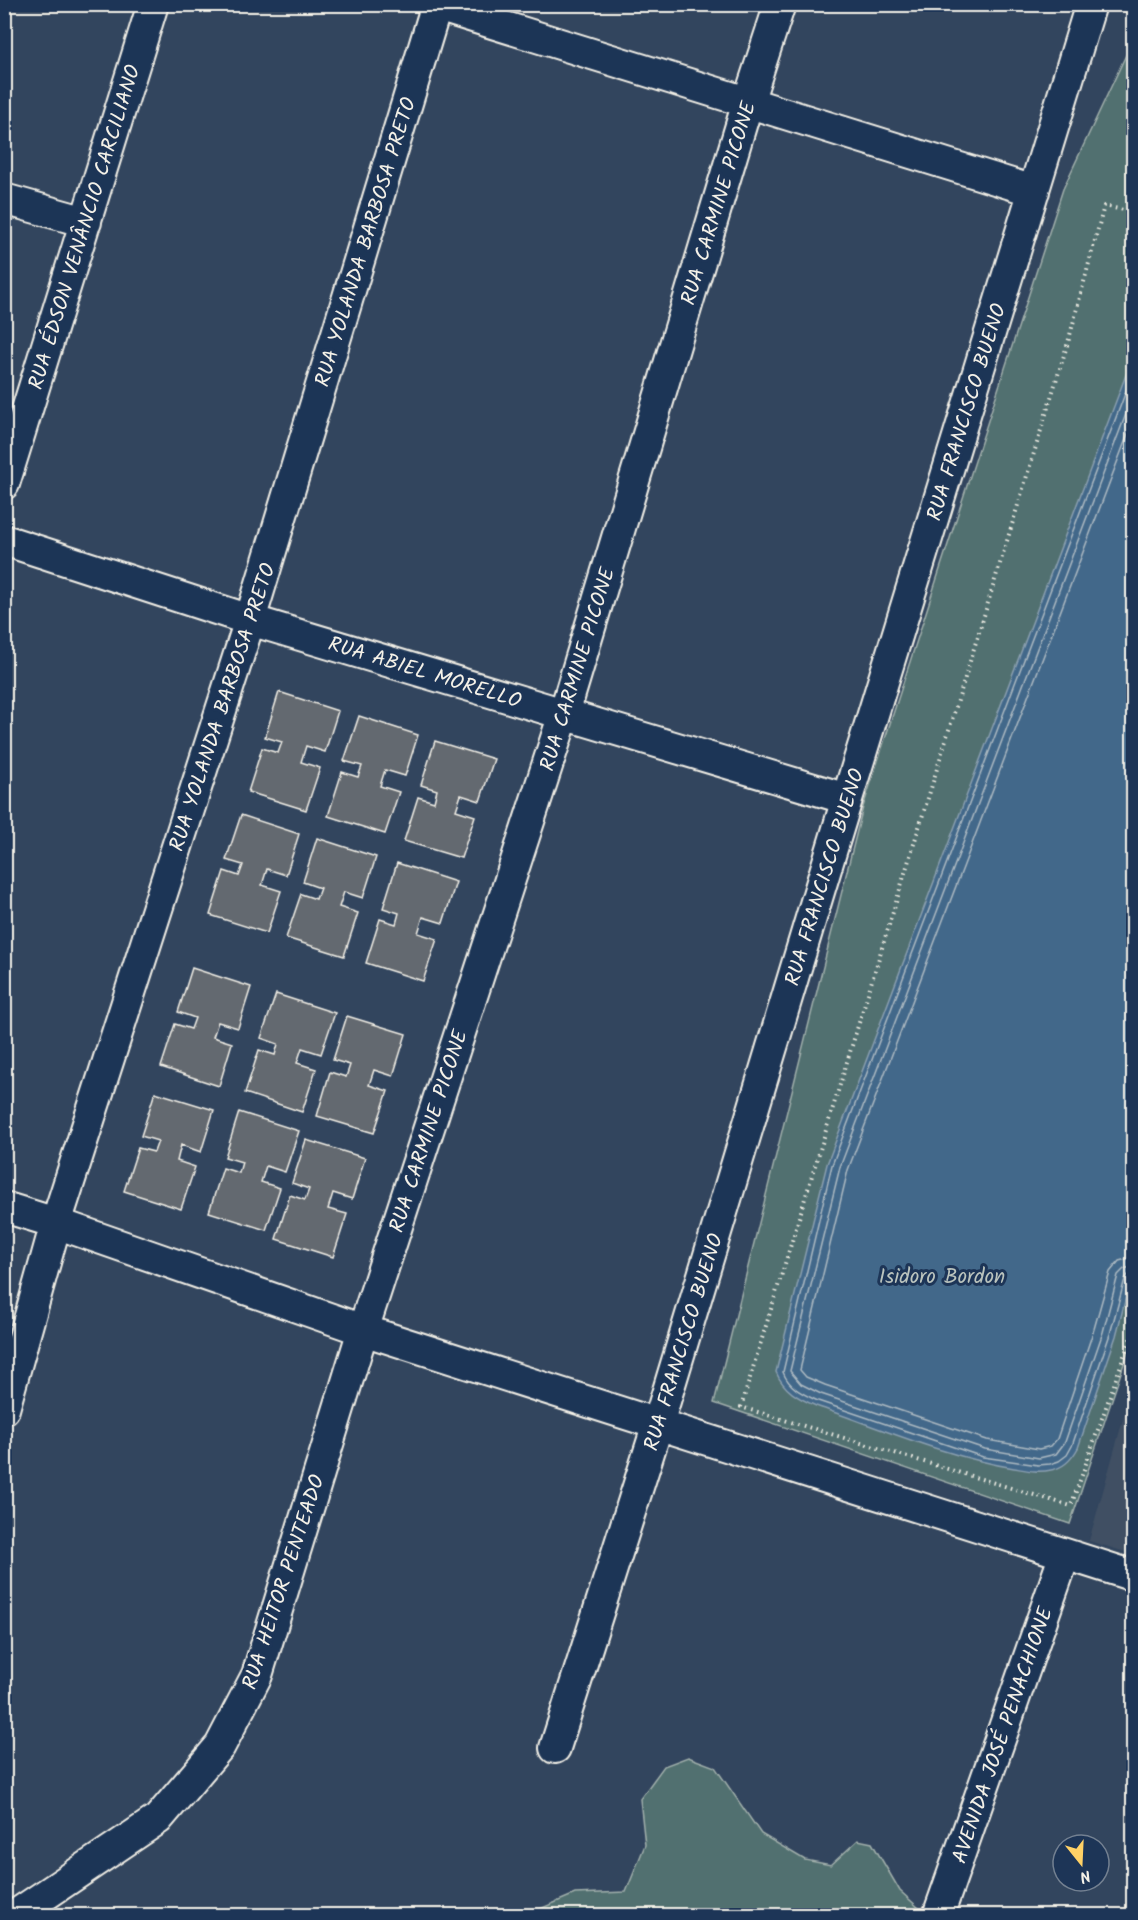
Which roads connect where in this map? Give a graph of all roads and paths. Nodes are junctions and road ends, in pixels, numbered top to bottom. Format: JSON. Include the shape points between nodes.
{"nodes":[{"id":1,"x":153,"y":4,"type":"edge"},
{"id":2,"x":780,"y":4,"type":"edge"},
{"id":3,"x":1091,"y":4,"type":"edge"},
{"id":4,"x":435,"y":5,"type":"edge"},
{"id":5,"x":748,"y":102,"type":"junction"},
{"id":6,"x":1034,"y":191,"type":"junction"},
{"id":7,"x":4,"y":198,"type":"edge"},
{"id":8,"x":1134,"y":212,"type":"edge"},
{"id":9,"x":86,"y":222,"type":"junction"},
{"id":10,"x":4,"y":484,"type":"edge"},
{"id":11,"x":4,"y":540,"type":"edge"},
{"id":12,"x":250,"y":620,"type":"junction"},
{"id":13,"x":564,"y":714,"type":"junction"},
{"id":14,"x":847,"y":800,"type":"junction"},
{"id":15,"x":4,"y":1207,"type":"edge"},
{"id":16,"x":56,"y":1223,"type":"junction"},
{"id":17,"x":1134,"y":1328,"type":"edge"},
{"id":18,"x":363,"y":1330,"type":"junction"},
{"id":19,"x":4,"y":1409,"type":"edge"},
{"id":20,"x":658,"y":1424,"type":"junction"},
{"id":21,"x":1065,"y":1554,"type":"junction"},
{"id":22,"x":1134,"y":1576,"type":"edge"},
{"id":23,"x":555,"y":1748,"type":"dead end"},
{"id":24,"x":14,"y":1916,"type":"edge"},
{"id":25,"x":938,"y":1916,"type":"edge"}],
"edges":[{"from":1,"to":9,"type":"street","name":"RUA ÉDSON VENÂNCIO CARCILIANO"},
{"from":2,"to":5,"type":"street","name":"RUA CARMINE PICONE"},
{"from":3,"to":6,"type":"street","name":"RUA FRANCISCO BUENO"},
{"from":4,"to":5,"type":"street"},
{"from":4,"to":12,"type":"street","name":"RUA YOLANDA BARBOSA PRETO"},
{"from":5,"to":6,"type":"street"},
{"from":5,"to":13,"type":"street","name":"RUA CARMINE PICONE"},
{"from":6,"to":14,"type":"street","name":"RUA FRANCISCO BUENO"},
{"from":7,"to":9,"type":"street"},
{"from":8,"to":17,"type":"path","via":[[1104,206],[1069,339],[741,1407],[1071,1506]]},
{"from":9,"to":10,"type":"street","name":"RUA ÉDSON VENÂNCIO CARCILIANO"},
{"from":11,"to":12,"type":"street","name":"RUA ABIEL MORELLO"},
{"from":12,"to":13,"type":"street","name":"RUA ABIEL MORELLO"},
{"from":12,"to":16,"type":"street","name":"RUA YOLANDA BARBOSA PRETO"},
{"from":13,"to":14,"type":"street","name":"RUA ABIEL MORELLO"},
{"from":13,"to":18,"type":"street","name":"RUA CARMINE PICONE"},
{"from":14,"to":20,"type":"street","name":"RUA FRANCISCO BUENO"},
{"from":15,"to":16,"type":"street"},
{"from":16,"to":18,"type":"street"},
{"from":16,"to":19,"type":"street","name":"RUA YOLANDA BARBOSA PRETO"},
{"from":18,"to":20,"type":"street"},
{"from":18,"to":24,"type":"street","name":"RUA HEITOR PENTEADO","via":[[257,1675],[220,1746],[158,1818]]},
{"from":20,"to":21,"type":"street"},
{"from":20,"to":23,"type":"street","name":"RUA FRANCISCO BUENO"},
{"from":21,"to":22,"type":"street"},
{"from":21,"to":25,"type":"street","name":"AVENIDA JOSÉ PENACHIONE"}]}
